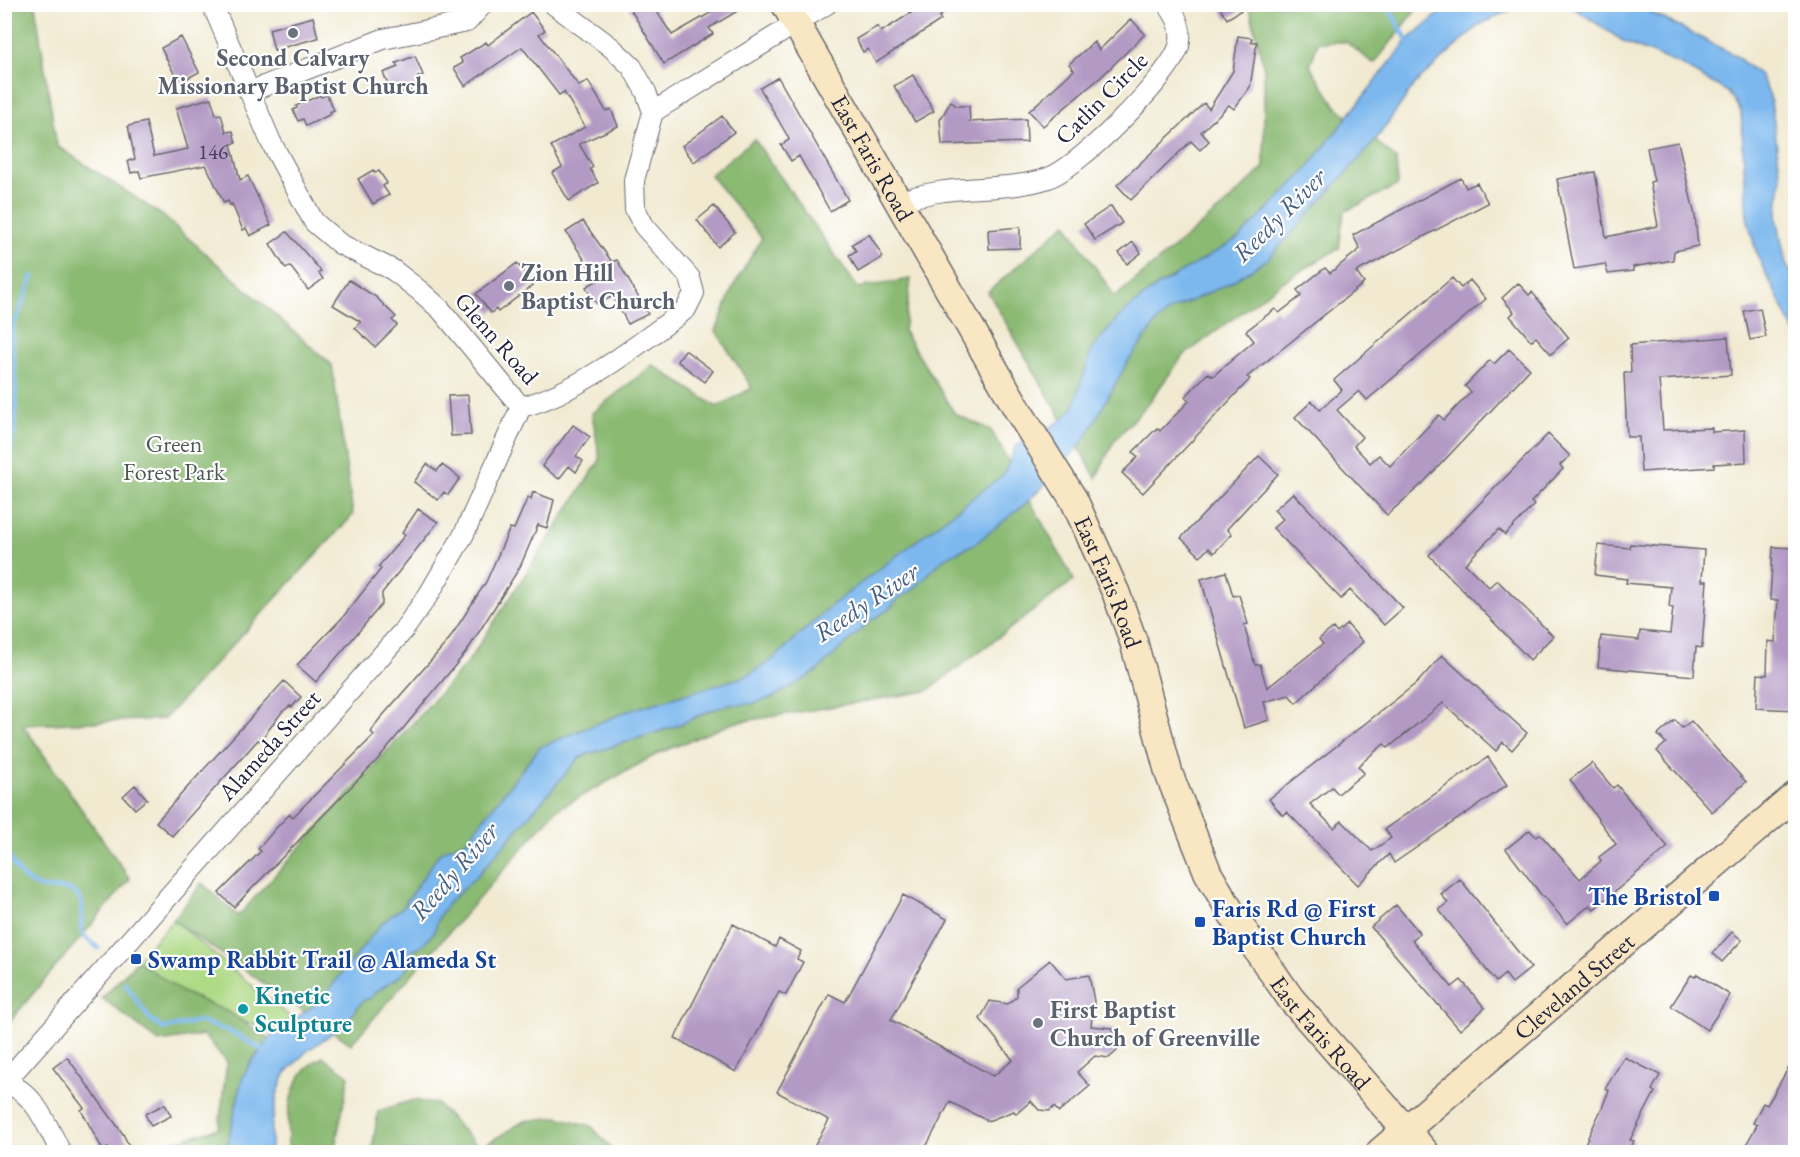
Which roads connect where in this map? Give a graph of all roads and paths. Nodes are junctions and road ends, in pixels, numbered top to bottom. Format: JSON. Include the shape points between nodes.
{"nodes":[{"id":1,"x":212,"y":4,"type":"edge"},
{"id":2,"x":483,"y":4,"type":"edge"},
{"id":3,"x":553,"y":4,"type":"edge"},
{"id":4,"x":826,"y":4,"type":"edge"},
{"id":5,"x":1167,"y":4,"type":"edge"},
{"id":6,"x":790,"y":14,"type":"edge"},
{"id":7,"x":249,"y":92,"type":"junction"},
{"id":8,"x":653,"y":112,"type":"junction"},
{"id":9,"x":898,"y":201,"type":"junction"},
{"id":10,"x":521,"y":407,"type":"junction"},
{"id":11,"x":1796,"y":795,"type":"edge"},
{"id":12,"x":5,"y":1083,"type":"edge"},
{"id":13,"x":1407,"y":1129,"type":"junction"},
{"id":14,"x":61,"y":1152,"type":"edge"},
{"id":15,"x":1380,"y":1152,"type":"edge"},
{"id":16,"x":1425,"y":1152,"type":"edge"}],
"edges":[{"from":1,"to":7,"type":"street","name":"Glenn Road"},
{"from":2,"to":7,"type":"street","via":[[467,22],[383,39]]},
{"from":3,"to":8,"type":"street","via":[[632,67]]},
{"from":4,"to":6,"type":"street"},
{"from":5,"to":9,"type":"street","name":"Catlin Circle","via":[[1180,29],[1174,59],[1139,100],[1064,171],[1029,182],[939,192]]},
{"from":6,"to":8,"type":"street"},
{"from":6,"to":9,"type":"main road","name":"East Faris Road"},
{"from":7,"to":10,"type":"street","name":"Glenn Road","via":[[314,222],[340,244],[393,270],[420,291],[441,310]]},
{"from":8,"to":10,"type":"street","name":"Glenn Road","via":[[634,180],[635,209],[644,226],[690,278],[693,300],[678,315],[579,384]]},
{"from":9,"to":13,"type":"main road","name":"East Faris Road","via":[[1074,500],[1134,643],[1169,774],[1208,873],[1291,999]]},
{"from":10,"to":12,"type":"street","name":"Alameda Street","via":[[464,534],[403,631]]},
{"from":11,"to":13,"type":"main road","name":"Cleveland Street"},
{"from":12,"to":14,"type":"street","via":[[24,1093],[36,1106]]},
{"from":13,"to":15,"type":"main road","name":"Cleveland Street"},
{"from":13,"to":16,"type":"main road","name":"East Faris Road"}]}
